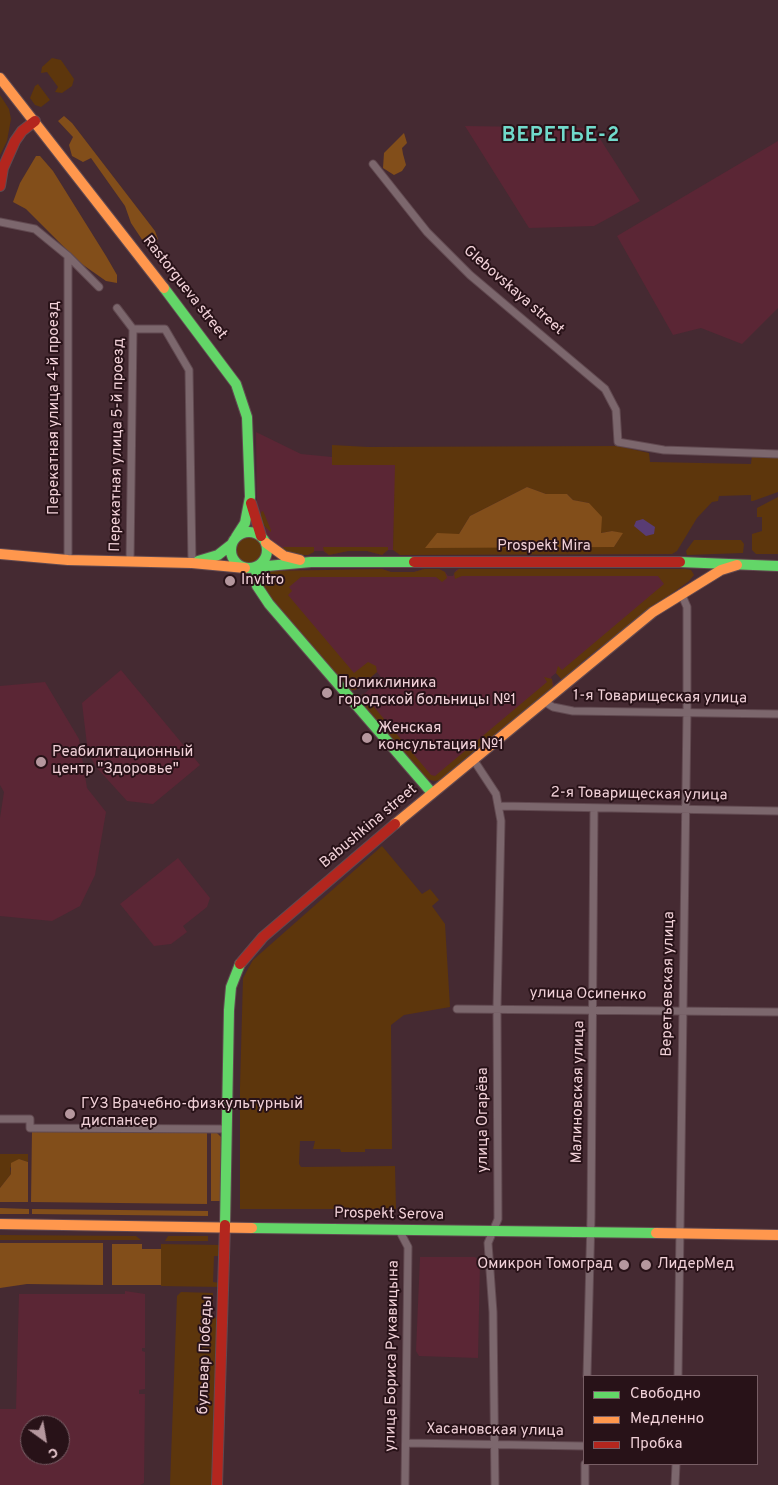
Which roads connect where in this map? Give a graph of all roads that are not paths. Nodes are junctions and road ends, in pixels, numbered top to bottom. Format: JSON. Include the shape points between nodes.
{"nodes":[{"id":1,"x":0,"y":78,"type":"edge"},
{"id":2,"x":35,"y":121,"type":"junction"},
{"id":3,"x":373,"y":164,"type":"dead end"},
{"id":4,"x":0,"y":186,"type":"edge"},
{"id":5,"x":0,"y":222,"type":"edge"},
{"id":6,"x":68,"y":256,"type":"junction"},
{"id":7,"x":99,"y":287,"type":"dead end"},
{"id":8,"x":117,"y":308,"type":"dead end"},
{"id":9,"x":133,"y":329,"type":"junction"},
{"id":10,"x":778,"y":454,"type":"edge"},
{"id":11,"x":250,"y":497,"type":"junction"},
{"id":12,"x":263,"y":539,"type":"junction"},
{"id":13,"x":234,"y":540,"type":"junction"},
{"id":14,"x":0,"y":554,"type":"edge"},
{"id":15,"x":68,"y":560,"type":"junction"},
{"id":16,"x":130,"y":561,"type":"junction"},
{"id":17,"x":310,"y":562,"type":"junction"},
{"id":18,"x":692,"y":562,"type":"junction"},
{"id":19,"x":192,"y":563,"type":"junction"},
{"id":20,"x":737,"y":564,"type":"junction"},
{"id":21,"x":778,"y":566,"type":"edge"},
{"id":22,"x":251,"y":567,"type":"junction"},
{"id":23,"x":692,"y":587,"type":"junction"},
{"id":24,"x":681,"y":593,"type":"junction"},
{"id":25,"x":543,"y":701,"type":"junction"},
{"id":26,"x":687,"y":712,"type":"junction"},
{"id":27,"x":778,"y":714,"type":"edge"},
{"id":28,"x":473,"y":759,"type":"junction"},
{"id":29,"x":432,"y":793,"type":"junction"},
{"id":30,"x":500,"y":806,"type":"junction"},
{"id":31,"x":594,"y":808,"type":"junction"},
{"id":32,"x":686,"y":809,"type":"junction"},
{"id":33,"x":778,"y":811,"type":"edge"},
{"id":34,"x":497,"y":1008,"type":"junction"},
{"id":35,"x":457,"y":1009,"type":"dead end"},
{"id":36,"x":594,"y":1010,"type":"junction"},
{"id":37,"x":682,"y":1010,"type":"junction"},
{"id":38,"x":778,"y":1012,"type":"edge"},
{"id":39,"x":0,"y":1119,"type":"edge"},
{"id":40,"x":226,"y":1129,"type":"junction"},
{"id":41,"x":0,"y":1224,"type":"edge"},
{"id":42,"x":225,"y":1227,"type":"junction"},
{"id":43,"x":399,"y":1230,"type":"junction"},
{"id":44,"x":492,"y":1231,"type":"junction"},
{"id":45,"x":590,"y":1232,"type":"junction"},
{"id":46,"x":680,"y":1233,"type":"junction"},
{"id":47,"x":778,"y":1234,"type":"edge"},
{"id":48,"x":586,"y":1375,"type":"edge"},
{"id":49,"x":678,"y":1375,"type":"edge"},
{"id":50,"x":406,"y":1443,"type":"junction"},
{"id":51,"x":496,"y":1446,"type":"junction"},
{"id":52,"x":583,"y":1446,"type":"edge"},
{"id":53,"x":585,"y":1465,"type":"edge"},
{"id":54,"x":676,"y":1465,"type":"edge"},
{"id":55,"x":217,"y":1485,"type":"edge"},
{"id":56,"x":405,"y":1485,"type":"edge"},
{"id":57,"x":495,"y":1485,"type":"edge"},
{"id":58,"x":585,"y":1485,"type":"edge"},
{"id":59,"x":676,"y":1485,"type":"edge"}],
"edges":[{"from":1,"to":2,"type":"main road","name":"Rastorgueva street"},
{"from":2,"to":4,"type":"main road","via":[[15,141]]},
{"from":2,"to":11,"type":"main road","name":"Rastorgueva street","via":[[236,384],[248,417]]},
{"from":3,"to":10,"type":"street","name":"Glebovskaya street","via":[[427,232],[470,275],[605,389],[616,410],[618,442],[664,450]]},
{"from":5,"to":6,"type":"street","via":[[35,229]]},
{"from":6,"to":7,"type":"street"},
{"from":6,"to":15,"type":"street","name":"Перекатная улица 4-й проезд"},
{"from":8,"to":9,"type":"street"},
{"from":9,"to":16,"type":"street","name":"Перекатная улица 5-й проезд"},
{"from":9,"to":19,"type":"street","via":[[165,329],[189,370]]},
{"from":11,"to":12,"type":"main road"},
{"from":11,"to":13,"type":"main road","via":[[245,523]]},
{"from":12,"to":13,"type":"main road","via":[[248,532]]},
{"from":12,"to":17,"type":"main road","name":"Prospekt Mira","via":[[284,556]]},
{"from":12,"to":22,"type":"main road","via":[[266,556]]},
{"from":13,"to":19,"type":"main road","via":[[218,555]]},
{"from":13,"to":22,"type":"main road","via":[[232,557],[238,564]]},
{"from":14,"to":15,"type":"main road","name":"Prospekt Mira"},
{"from":15,"to":16,"type":"main road","name":"Prospekt Mira"},
{"from":16,"to":19,"type":"main road","name":"Prospekt Mira"},
{"from":17,"to":18,"type":"main road","name":"Prospekt Mira"},
{"from":17,"to":22,"type":"main road","name":"Prospekt Mira"},
{"from":18,"to":20,"type":"main road","name":"Prospekt Mira"},
{"from":18,"to":23,"type":"main road","via":[[704,572]]},
{"from":19,"to":22,"type":"main road","name":"Prospekt Mira"},
{"from":20,"to":21,"type":"main road","name":"Prospekt Mira"},
{"from":20,"to":23,"type":"main road","name":"Babushkina street"},
{"from":22,"to":29,"type":"main road","via":[[266,600]]},
{"from":23,"to":24,"type":"main road","name":"Babushkina street"},
{"from":24,"to":25,"type":"main road","name":"Babushkina street","via":[[652,612]]},
{"from":24,"to":26,"type":"street","name":"Веретьевская улица","via":[[686,607]]},
{"from":25,"to":26,"type":"street","name":"1-я Товарищеская улица","via":[[553,707],[573,711]]},
{"from":25,"to":28,"type":"main road","name":"Babushkina street"},
{"from":26,"to":27,"type":"street","name":"1-я Товарищеская улица"},
{"from":26,"to":32,"type":"street","name":"Веретьевская улица"},
{"from":28,"to":29,"type":"main road","name":"Babushkina street"},
{"from":28,"to":30,"type":"street","name":"улица Огарёва"},
{"from":29,"to":40,"type":"main road","name":"Babushkina street","via":[[263,937],[240,963],[230,994]]},
{"from":30,"to":31,"type":"street","name":"2-я Товарищеская улица"},
{"from":30,"to":34,"type":"street","name":"улица Огарёва"},
{"from":31,"to":32,"type":"street","name":"2-я Товарищеская улица"},
{"from":31,"to":36,"type":"street","name":"Малиновская улица"},
{"from":32,"to":33,"type":"street","name":"2-я Товарищеская улица"},
{"from":32,"to":37,"type":"street","name":"Веретьевская улица"},
{"from":34,"to":35,"type":"street","name":"улица Осипенко"},
{"from":34,"to":36,"type":"street","name":"улица Осипенко"},
{"from":34,"to":44,"type":"street","name":"улица Огарёва","via":[[498,1219]]},
{"from":36,"to":37,"type":"street","name":"улица Осипенко"},
{"from":36,"to":45,"type":"street","name":"Малиновская улица"},
{"from":37,"to":38,"type":"street","name":"улица Осипенко"},
{"from":37,"to":46,"type":"street","name":"Веретьевская улица"},
{"from":39,"to":40,"type":"street","via":[[30,1119],[30,1128]]},
{"from":40,"to":42,"type":"main road","name":"Babushkina street"},
{"from":41,"to":42,"type":"main road","name":"Prospekt Serova"},
{"from":42,"to":43,"type":"main road","name":"Prospekt Serova"},
{"from":42,"to":55,"type":"main road","name":"бульвар Победы"},
{"from":43,"to":44,"type":"main road","name":"Prospekt Serova"},
{"from":43,"to":50,"type":"street","name":"улица Бориса Рукавицына","via":[[408,1247]]},
{"from":44,"to":45,"type":"main road","name":"Prospekt Serova"},
{"from":44,"to":51,"type":"street","name":"улица Огарёва","via":[[488,1243]]},
{"from":45,"to":46,"type":"main road","name":"Prospekt Serova"},
{"from":45,"to":48,"type":"street","name":"Малиновская улица"},
{"from":46,"to":47,"type":"main road","name":"Prospekt Serova"},
{"from":46,"to":49,"type":"street","name":"Веретьевская улица"},
{"from":50,"to":51,"type":"street","name":"Хасановская улица"},
{"from":50,"to":56,"type":"street","name":"улица Бориса Рукавицына"},
{"from":51,"to":52,"type":"street","name":"Хасановская улица"},
{"from":51,"to":57,"type":"street","name":"улица Огарёва"},
{"from":53,"to":58,"type":"street"},
{"from":54,"to":59,"type":"street"}]}
